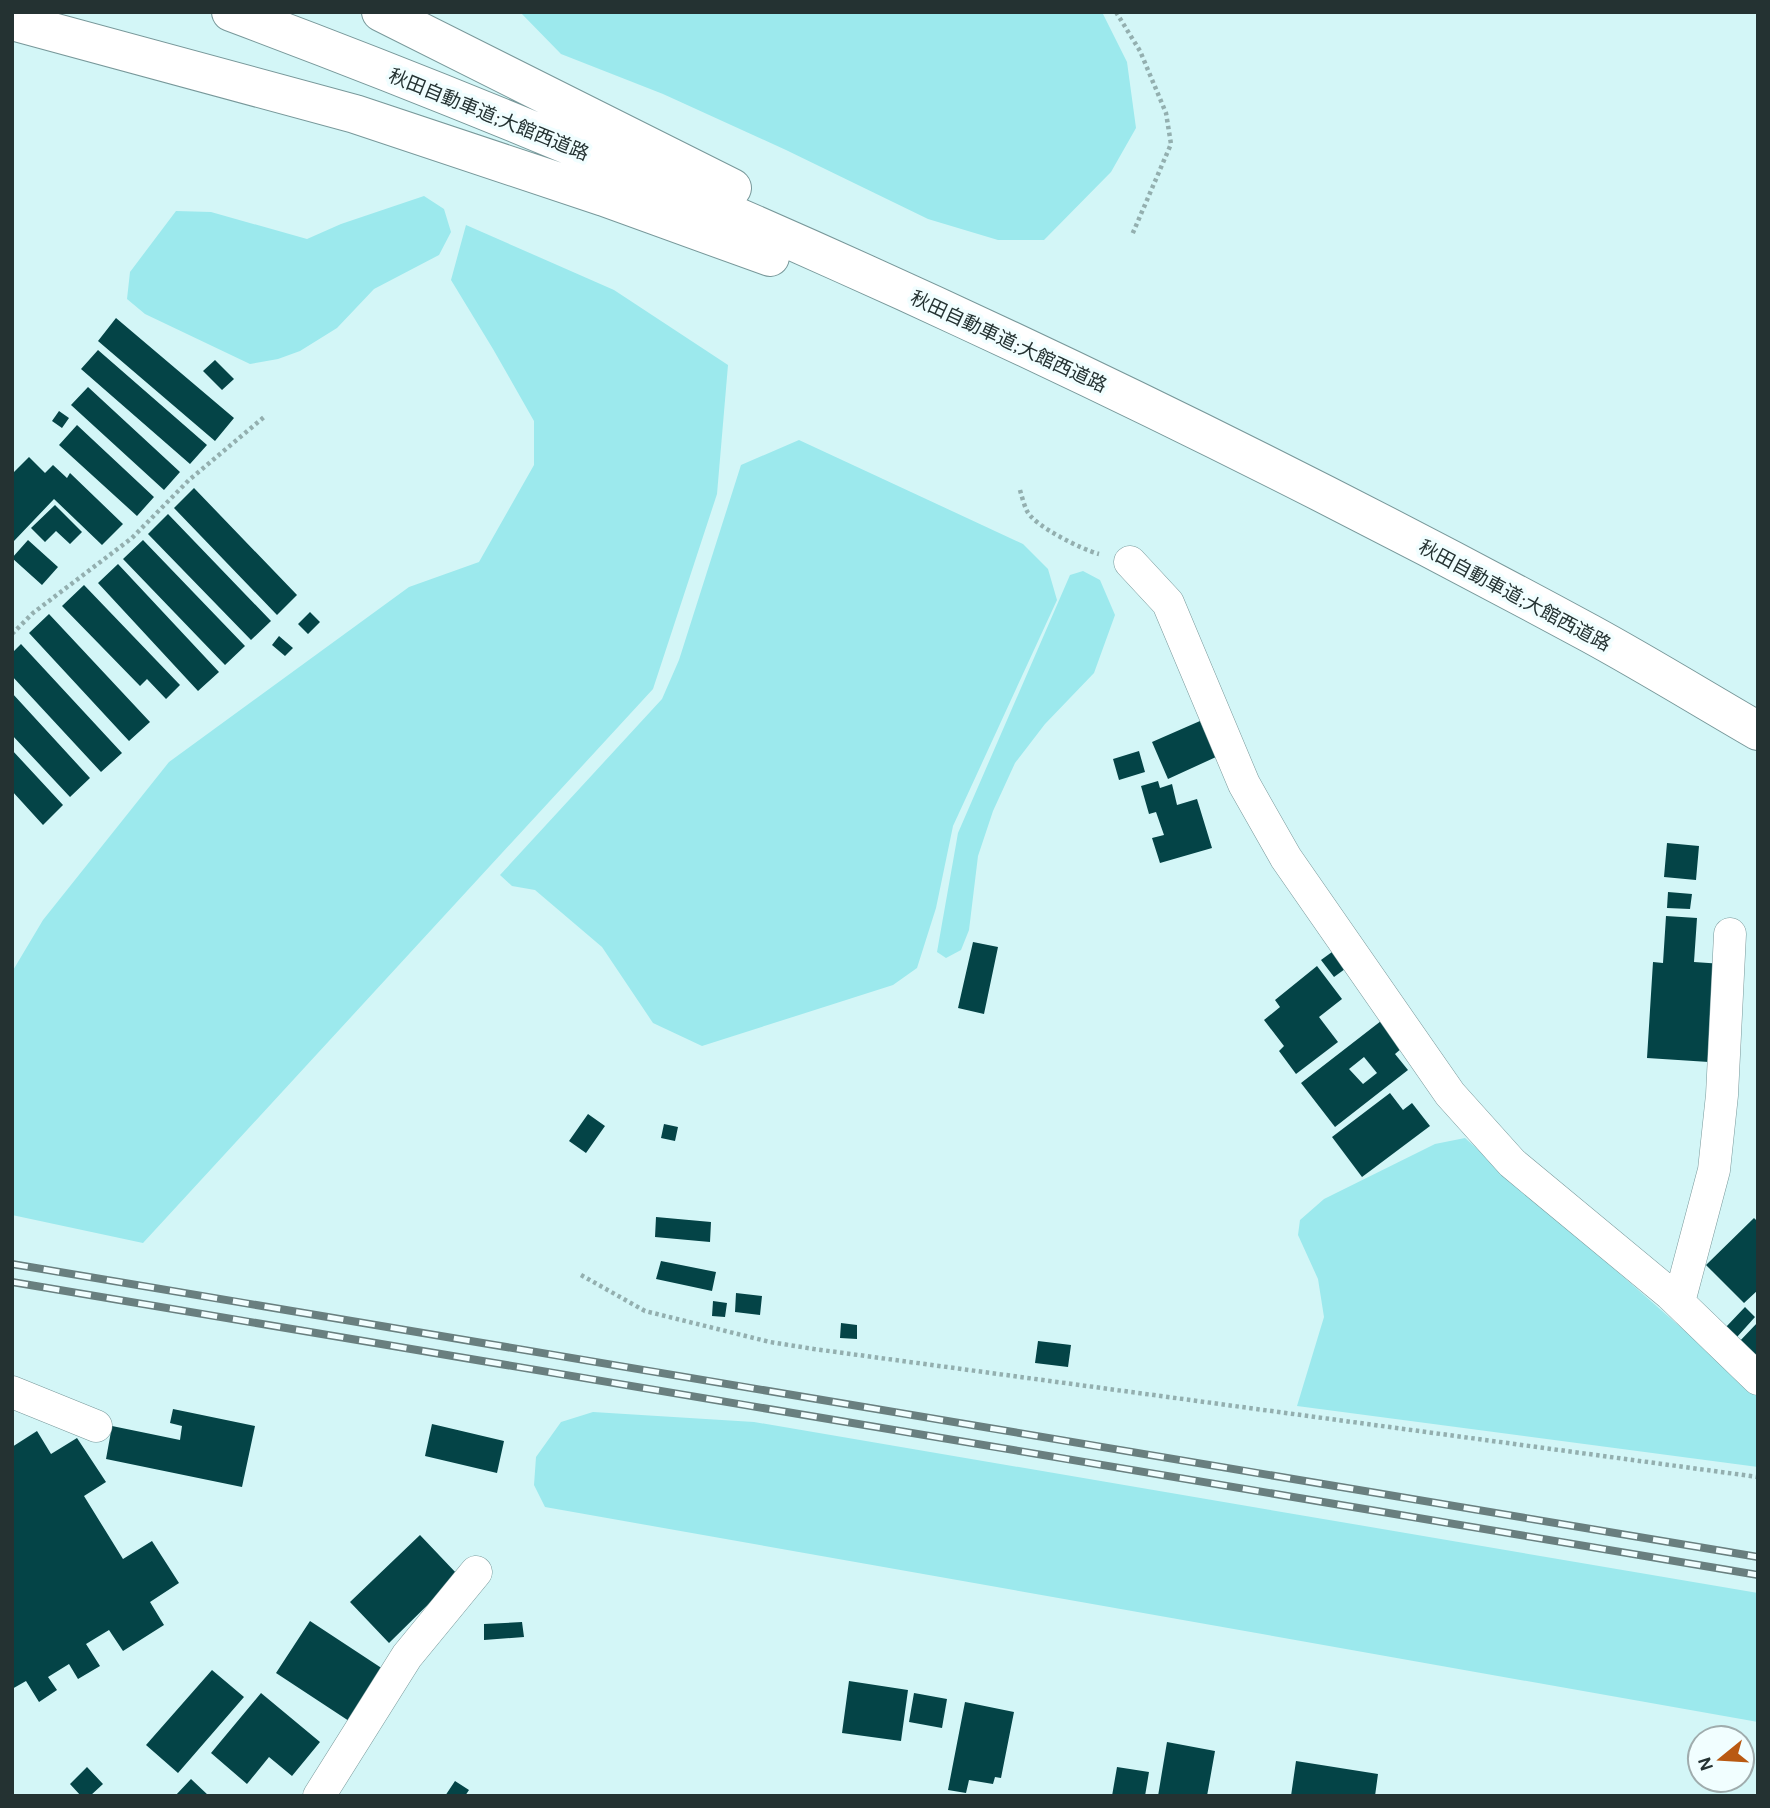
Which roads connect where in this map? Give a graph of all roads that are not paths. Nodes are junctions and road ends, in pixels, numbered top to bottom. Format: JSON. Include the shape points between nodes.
{"nodes":[{"id":1,"x":231,"y":12,"type":"edge"},
{"id":2,"x":380,"y":12,"type":"edge"},
{"id":3,"x":12,"y":21,"type":"edge"},
{"id":4,"x":1042,"y":355,"type":"junction"},
{"id":5,"x":1129,"y":562,"type":"road end"},
{"id":6,"x":1758,"y":731,"type":"edge"},
{"id":7,"x":1730,"y":934,"type":"dead end"},
{"id":8,"x":1679,"y":1302,"type":"junction"},
{"id":9,"x":1758,"y":1379,"type":"edge"},
{"id":10,"x":12,"y":1392,"type":"edge"},
{"id":11,"x":96,"y":1426,"type":"dead end"},
{"id":12,"x":476,"y":1572,"type":"dead end"},
{"id":13,"x":318,"y":1796,"type":"edge"}],
"edges":[{"from":1,"to":4,"type":"highway","name":"秋田自動車道;大館西道路","via":[[691,196]]},
{"from":2,"to":4,"type":"highway","via":[[926,284]]},
{"from":3,"to":4,"type":"highway","via":[[355,114],[604,197]]},
{"from":4,"to":6,"type":"highway","name":"秋田自動車道;大館西道路","via":[[1310,487],[1566,622]]},
{"from":5,"to":8,"type":"street","via":[[1168,603],[1244,784],[1286,858],[1450,1094],[1512,1164]]},
{"from":7,"to":8,"type":"street","via":[[1714,1170]]},
{"from":8,"to":9,"type":"street"},
{"from":10,"to":11,"type":"street"},
{"from":12,"to":13,"type":"street","via":[[407,1656]]}]}
